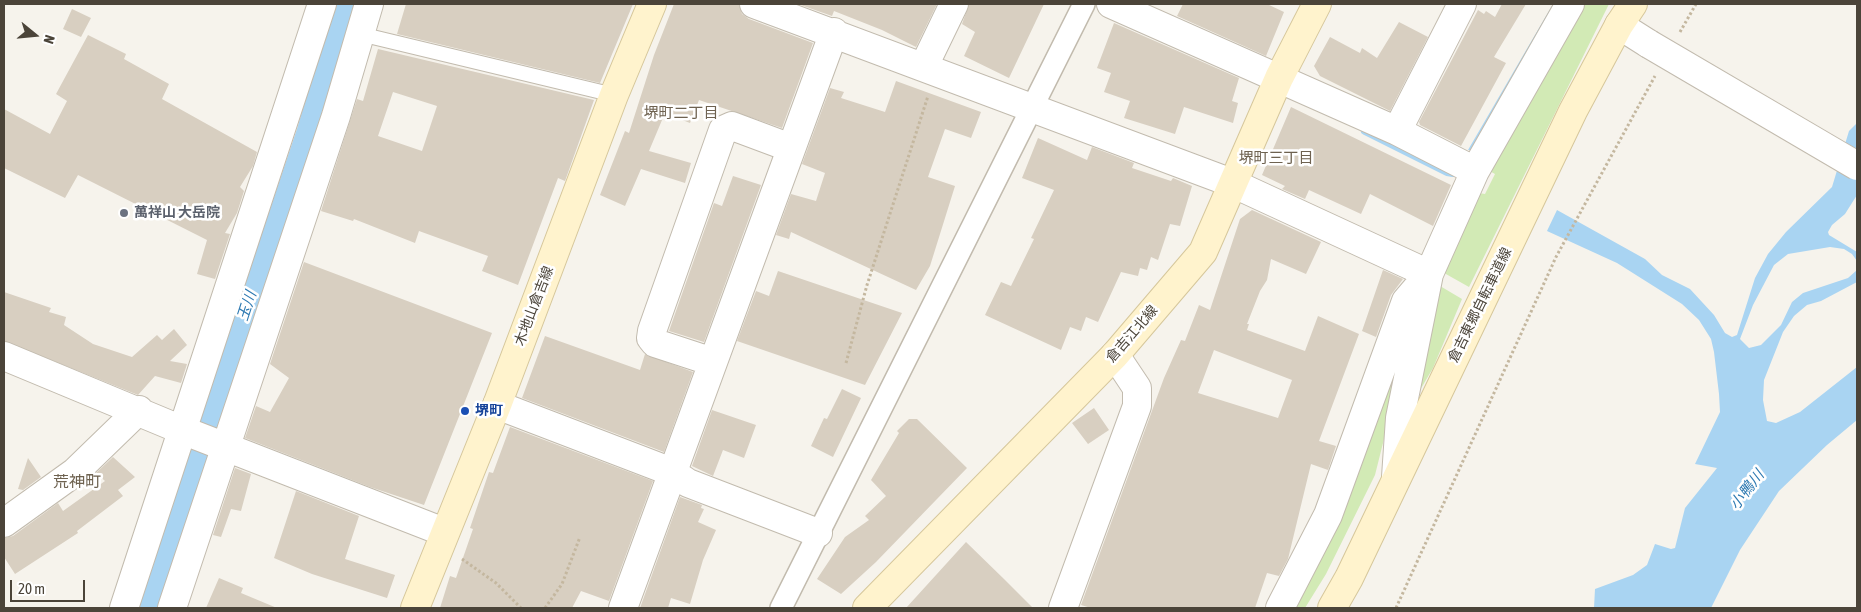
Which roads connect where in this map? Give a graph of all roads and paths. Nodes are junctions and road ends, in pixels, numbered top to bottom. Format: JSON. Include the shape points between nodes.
{"nodes":[{"id":1,"x":322,"y":4,"type":"edge"},
{"id":2,"x":369,"y":4,"type":"edge"},
{"id":3,"x":652,"y":4,"type":"edge"},
{"id":4,"x":754,"y":4,"type":"edge"},
{"id":5,"x":954,"y":4,"type":"edge"},
{"id":6,"x":1084,"y":4,"type":"edge"},
{"id":7,"x":1111,"y":4,"type":"edge"},
{"id":8,"x":1317,"y":4,"type":"edge"},
{"id":9,"x":1462,"y":4,"type":"edge"},
{"id":10,"x":1570,"y":4,"type":"edge"},
{"id":11,"x":1696,"y":4,"type":"edge"},
{"id":12,"x":1163,"y":14,"type":"edge"},
{"id":13,"x":1626,"y":14,"type":"edge"},
{"id":14,"x":834,"y":32,"type":"junction"},
{"id":15,"x":360,"y":34,"type":"junction"},
{"id":16,"x":1676,"y":38,"type":"dead end"},
{"id":17,"x":930,"y":68,"type":"junction"},
{"id":18,"x":1657,"y":72,"type":"dead end"},
{"id":19,"x":1279,"y":78,"type":"junction"},
{"id":20,"x":614,"y":96,"type":"junction"},
{"id":21,"x":1032,"y":107,"type":"junction"},
{"id":22,"x":1397,"y":131,"type":"junction"},
{"id":23,"x":791,"y":148,"type":"junction"},
{"id":24,"x":1857,"y":166,"type":"edge"},
{"id":25,"x":1474,"y":171,"type":"junction"},
{"id":26,"x":1232,"y":182,"type":"junction"},
{"id":27,"x":1429,"y":274,"type":"junction"},
{"id":28,"x":1115,"y":355,"type":"junction"},
{"id":29,"x":4,"y":356,"type":"edge"},
{"id":30,"x":713,"y":362,"type":"junction"},
{"id":31,"x":846,"y":363,"type":"dead end"},
{"id":32,"x":497,"y":405,"type":"junction"},
{"id":33,"x":138,"y":410,"type":"junction"},
{"id":34,"x":182,"y":430,"type":"junction"},
{"id":35,"x":225,"y":447,"type":"junction"},
{"id":36,"x":672,"y":472,"type":"junction"},
{"id":37,"x":1396,"y":477,"type":"junction"},
{"id":38,"x":4,"y":523,"type":"edge"},
{"id":39,"x":444,"y":532,"type":"junction"},
{"id":40,"x":818,"y":532,"type":"junction"},
{"id":41,"x":580,"y":538,"type":"dead end"},
{"id":42,"x":460,"y":558,"type":"dead end"},
{"id":43,"x":124,"y":608,"type":"edge"},
{"id":44,"x":172,"y":608,"type":"edge"},
{"id":45,"x":415,"y":608,"type":"edge"},
{"id":46,"x":521,"y":608,"type":"edge"},
{"id":47,"x":545,"y":608,"type":"edge"},
{"id":48,"x":623,"y":608,"type":"edge"},
{"id":49,"x":781,"y":608,"type":"edge"},
{"id":50,"x":867,"y":608,"type":"edge"},
{"id":51,"x":1063,"y":608,"type":"edge"},
{"id":52,"x":1280,"y":608,"type":"edge"},
{"id":53,"x":1332,"y":608,"type":"edge"},
{"id":54,"x":1396,"y":608,"type":"edge"}],
"edges":[{"from":1,"to":34,"type":"street"},
{"from":2,"to":15,"type":"street"},
{"from":3,"to":20,"type":"main road","name":"木地山倉吉線"},
{"from":4,"to":14,"type":"street"},
{"from":5,"to":17,"type":"street"},
{"from":6,"to":21,"type":"street"},
{"from":7,"to":12,"type":"street"},
{"from":8,"to":19,"type":"main road","name":"倉吉江北線"},
{"from":9,"to":22,"type":"street"},
{"from":10,"to":25,"type":"street"},
{"from":11,"to":16,"type":"path"},
{"from":12,"to":19,"type":"street"},
{"from":13,"to":24,"type":"street","bridge":true,"via":[[1649,44]]},
{"from":13,"to":37,"type":"main road","name":"倉吉東郷自転車道線","via":[[1573,111]]},
{"from":14,"to":17,"type":"street"},
{"from":14,"to":23,"type":"street"},
{"from":15,"to":20,"type":"lane"},
{"from":15,"to":35,"type":"street","via":[[336,116]]},
{"from":17,"to":21,"type":"street"},
{"from":17,"to":31,"type":"path"},
{"from":18,"to":54,"type":"path","via":[[1556,257]]},
{"from":19,"to":22,"type":"street"},
{"from":19,"to":26,"type":"main road","name":"倉吉江北線"},
{"from":20,"to":32,"type":"main road","name":"木地山倉吉線"},
{"from":21,"to":26,"type":"street"},
{"from":21,"to":40,"type":"street"},
{"from":22,"to":25,"type":"street"},
{"from":23,"to":30,"type":"street"},
{"from":23,"to":30,"type":"street","via":[[732,126],[723,130],[651,338],[655,343]]},
{"from":25,"to":27,"type":"street"},
{"from":26,"to":27,"type":"street"},
{"from":26,"to":28,"type":"main road","name":"倉吉江北線","via":[[1203,252]]},
{"from":27,"to":37,"type":"street","via":[[1400,418]]},
{"from":27,"to":52,"type":"street","via":[[1406,301],[1328,515]]},
{"from":28,"to":50,"type":"main road","name":"倉吉江北線"},
{"from":28,"to":51,"type":"street","via":[[1137,388],[1137,406]]},
{"from":29,"to":33,"type":"street"},
{"from":30,"to":36,"type":"street"},
{"from":32,"to":36,"type":"street"},
{"from":32,"to":39,"type":"main road","name":"木地山倉吉線"},
{"from":33,"to":34,"type":"street"},
{"from":33,"to":38,"type":"street","via":[[74,472]]},
{"from":34,"to":35,"type":"street"},
{"from":34,"to":43,"type":"street"},
{"from":35,"to":39,"type":"street"},
{"from":35,"to":44,"type":"street"},
{"from":36,"to":40,"type":"street","via":[[688,483]]},
{"from":36,"to":48,"type":"street"},
{"from":37,"to":53,"type":"main road","name":"倉吉東郷自転車道線"},
{"from":39,"to":45,"type":"main road","name":"木地山倉吉線"},
{"from":40,"to":49,"type":"street"},
{"from":41,"to":47,"type":"path","via":[[562,584]]},
{"from":42,"to":46,"type":"path","via":[[496,583]]}]}
